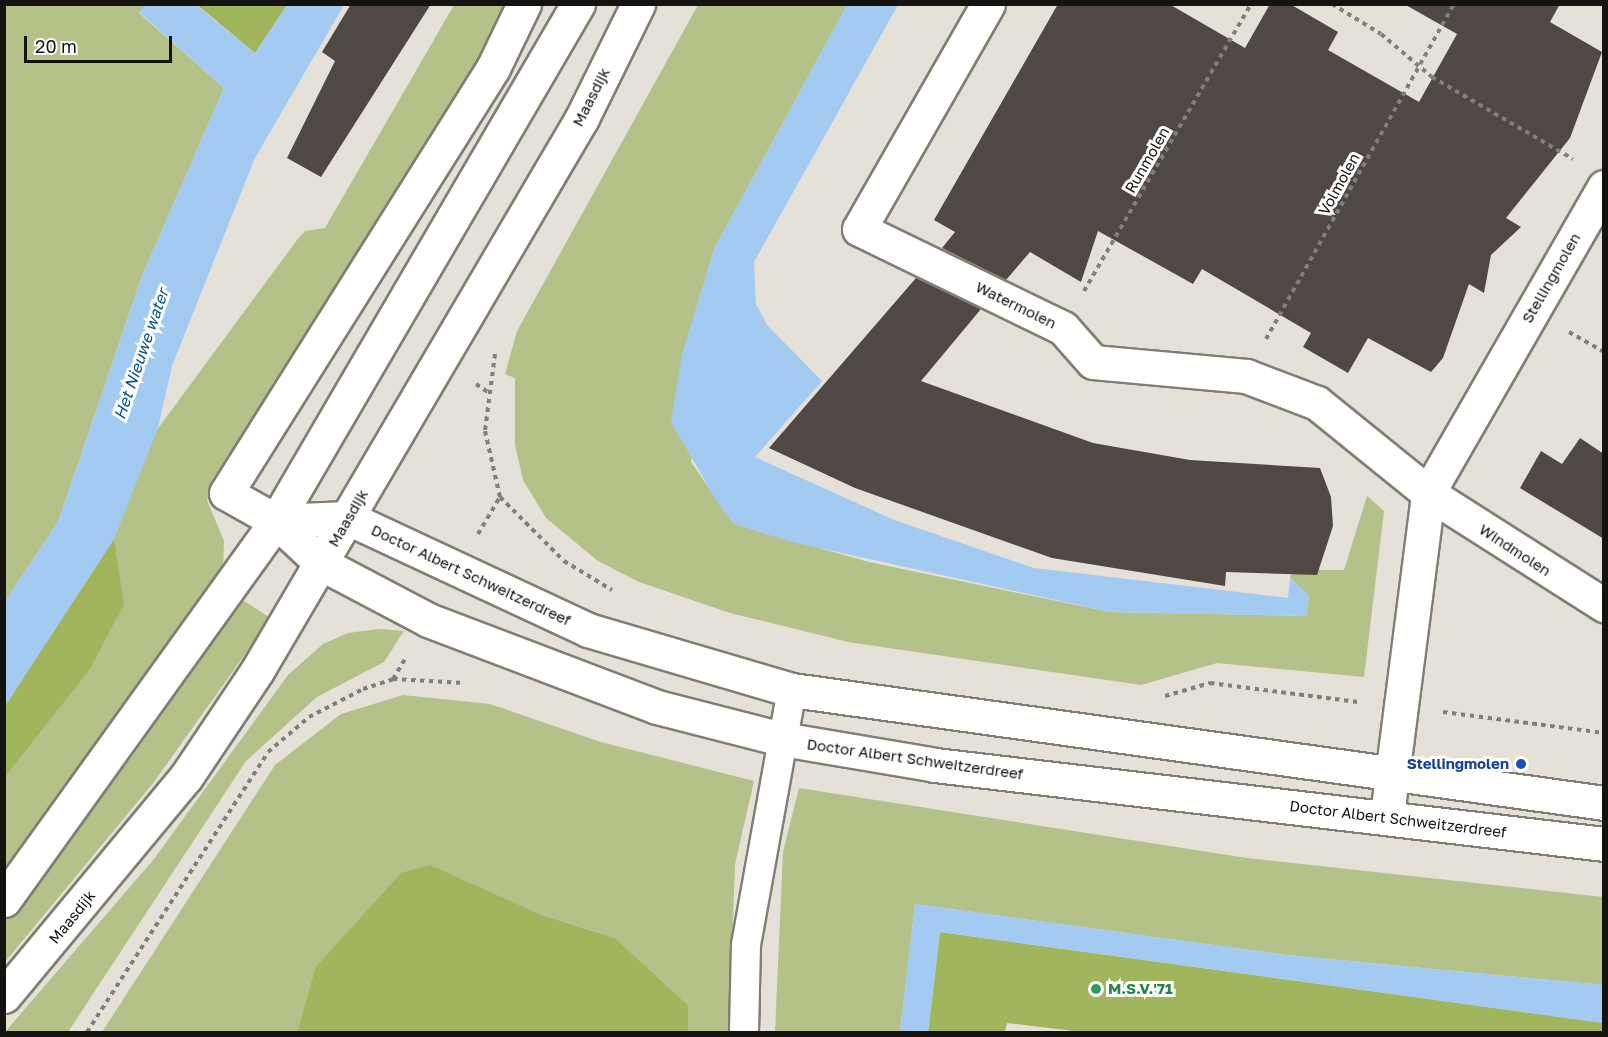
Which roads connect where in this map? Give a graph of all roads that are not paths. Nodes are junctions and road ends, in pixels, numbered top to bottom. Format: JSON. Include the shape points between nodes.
{"nodes":[{"id":1,"x":524,"y":4,"type":"edge"},
{"id":2,"x":578,"y":4,"type":"edge"},
{"id":3,"x":638,"y":4,"type":"edge"},
{"id":4,"x":988,"y":4,"type":"edge"},
{"id":5,"x":1593,"y":176,"type":"edge"},
{"id":6,"x":1428,"y":493,"type":"junction"},
{"id":7,"x":348,"y":518,"type":"junction"},
{"id":8,"x":276,"y":521,"type":"junction"},
{"id":9,"x":322,"y":564,"type":"junction"},
{"id":10,"x":1604,"y":605,"type":"edge"},
{"id":11,"x":792,"y":690,"type":"junction"},
{"id":12,"x":782,"y":739,"type":"junction"},
{"id":13,"x":1392,"y":775,"type":"junction"},
{"id":14,"x":1604,"y":803,"type":"edge"},
{"id":15,"x":1387,"y":815,"type":"junction"},
{"id":16,"x":1604,"y":844,"type":"edge"},
{"id":17,"x":4,"y":900,"type":"edge"},
{"id":18,"x":4,"y":996,"type":"edge"},
{"id":19,"x":744,"y":1032,"type":"edge"}],
"edges":[{"from":1,"to":8,"type":"street","via":[[493,68],[226,493]]},
{"from":2,"to":8,"type":"street"},
{"from":3,"to":7,"type":"street","name":"Maasdijk","via":[[582,118]]},
{"from":4,"to":6,"type":"street","name":"Watermolen","via":[[859,229],[1063,328],[1093,362],[1246,376],[1317,403]]},
{"from":5,"to":6,"type":"street","name":"Stellingmolen"},
{"from":6,"to":10,"type":"street","name":"Windmolen"},
{"from":6,"to":13,"type":"street","name":"Stellingmolen"},
{"from":7,"to":8,"type":"street","name":"Doctor Albert Schweitzerdreef"},
{"from":7,"to":9,"type":"street","name":"Maasdijk"},
{"from":7,"to":11,"type":"street","name":"Doctor Albert Schweitzerdreef","via":[[588,630]]},
{"from":8,"to":9,"type":"street","name":"Doctor Albert Schweitzerdreef"},
{"from":8,"to":17,"type":"street"},
{"from":9,"to":12,"type":"street","name":"Doctor Albert Schweitzerdreef","via":[[428,620],[535,664],[657,707]]},
{"from":9,"to":18,"type":"street","name":"Maasdijk","via":[[186,777]]},
{"from":11,"to":12,"type":"lane"},
{"from":11,"to":13,"type":"street","name":"Doctor Albert Schweitzerdreef"},
{"from":12,"to":15,"type":"street","name":"Doctor Albert Schweitzerdreef","via":[[935,765]]},
{"from":12,"to":19,"type":"lane","via":[[746,945]]},
{"from":13,"to":14,"type":"street","name":"Doctor Albert Schweitzerdreef"},
{"from":13,"to":15,"type":"street","name":"Stellingmolen"},
{"from":15,"to":16,"type":"street","name":"Doctor Albert Schweitzerdreef"}]}
